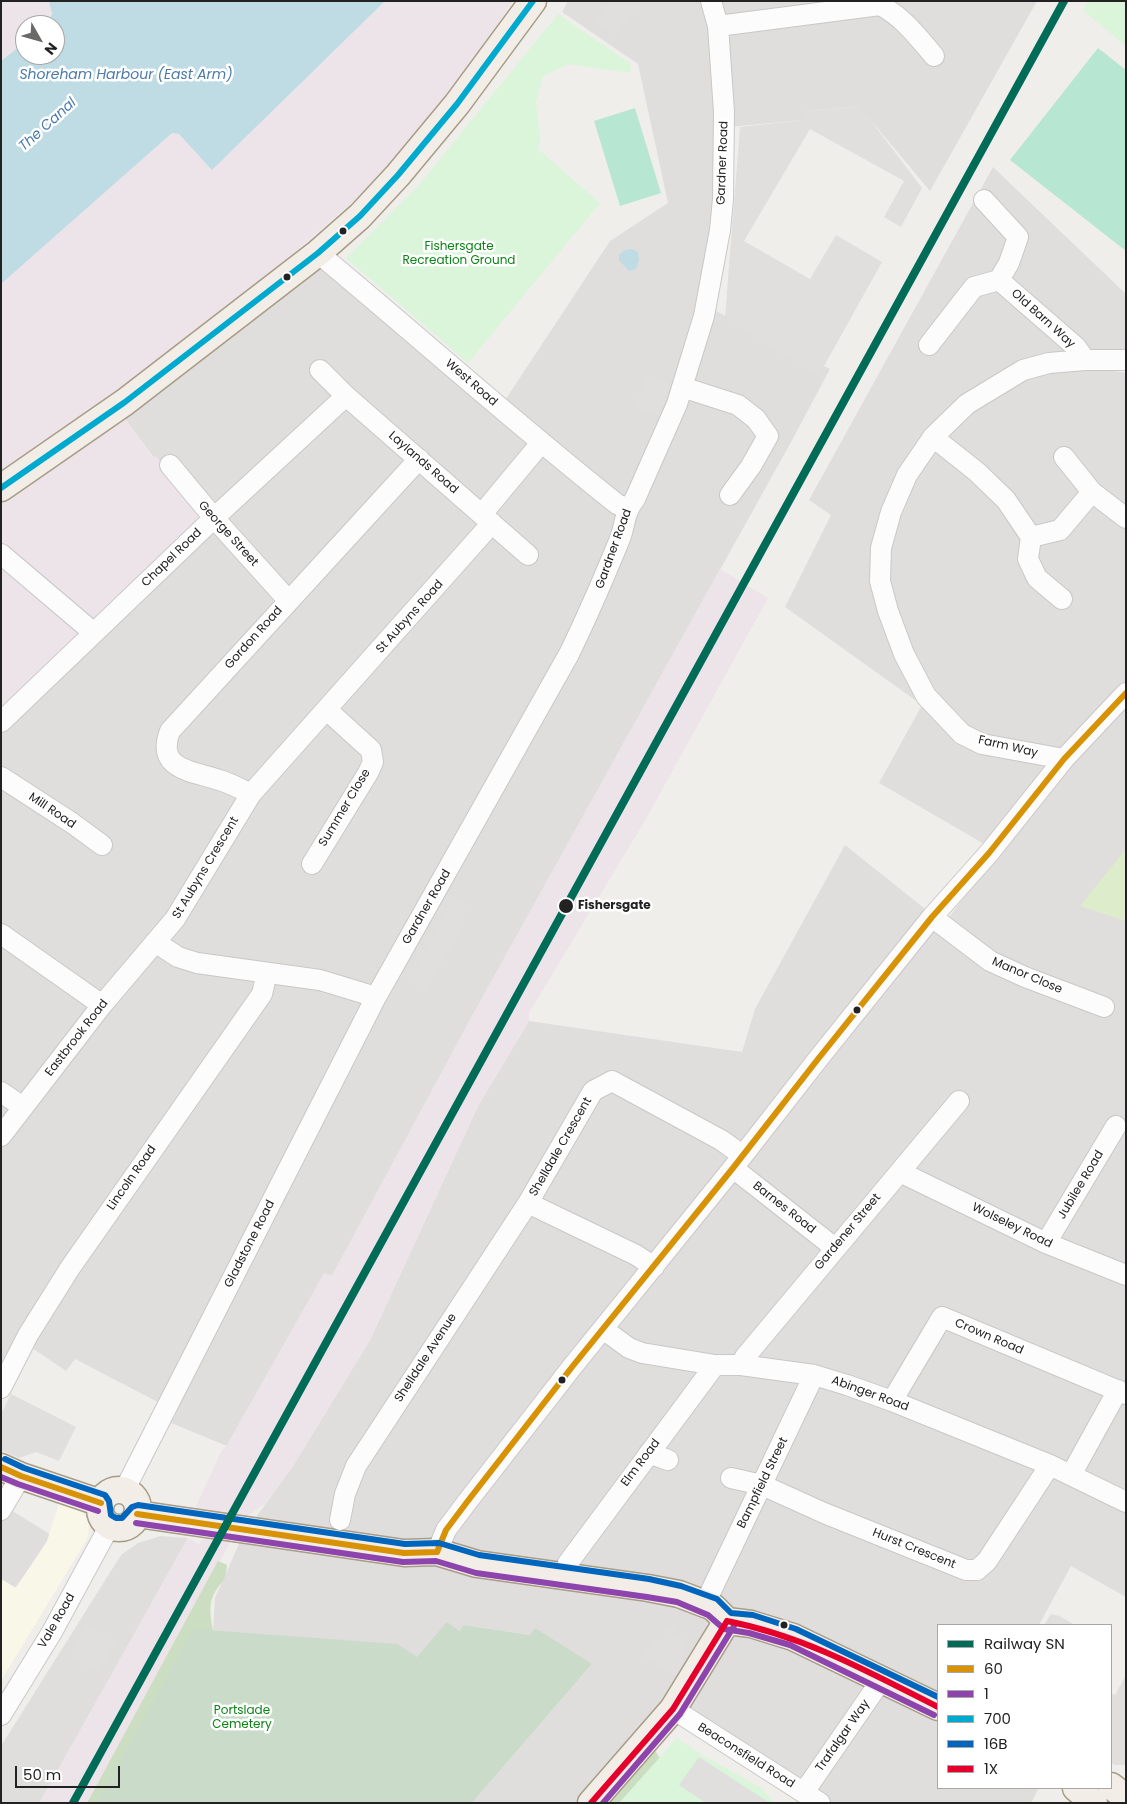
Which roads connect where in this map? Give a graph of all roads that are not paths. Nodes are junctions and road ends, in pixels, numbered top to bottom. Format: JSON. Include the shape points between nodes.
{"nodes":[{"id":1,"x":533,"y":1,"type":"edge"},
{"id":2,"x":711,"y":1,"type":"edge"},
{"id":3,"x":718,"y":26,"type":"junction"},
{"id":4,"x":934,"y":56,"type":"dead end"},
{"id":5,"x":984,"y":200,"type":"dead end"},
{"id":6,"x":318,"y":253,"type":"junction"},
{"id":7,"x":999,"y":280,"type":"junction"},
{"id":8,"x":929,"y":345,"type":"dead end"},
{"id":9,"x":1085,"y":360,"type":"junction"},
{"id":10,"x":1126,"y":360,"type":"edge"},
{"id":11,"x":320,"y":370,"type":"dead end"},
{"id":12,"x":682,"y":388,"type":"junction"},
{"id":13,"x":346,"y":396,"type":"junction"},
{"id":14,"x":933,"y":437,"type":"junction"},
{"id":15,"x":541,"y":443,"type":"junction"},
{"id":16,"x":1064,"y":457,"type":"dead end"},
{"id":17,"x":419,"y":459,"type":"junction"},
{"id":18,"x":170,"y":465,"type":"dead end"},
{"id":19,"x":1,"y":488,"type":"edge"},
{"id":20,"x":1092,"y":492,"type":"junction"},
{"id":21,"x":730,"y":496,"type":"dead end"},
{"id":22,"x":628,"y":509,"type":"junction"},
{"id":23,"x":214,"y":518,"type":"junction"},
{"id":24,"x":1126,"y":518,"type":"edge"},
{"id":25,"x":487,"y":519,"type":"junction"},
{"id":26,"x":1031,"y":538,"type":"junction"},
{"id":27,"x":1,"y":554,"type":"edge"},
{"id":28,"x":528,"y":555,"type":"dead end"},
{"id":29,"x":1062,"y":599,"type":"dead end"},
{"id":30,"x":288,"y":600,"type":"junction"},
{"id":31,"x":94,"y":633,"type":"junction"},
{"id":32,"x":904,"y":654,"type":"joint"},
{"id":33,"x":1126,"y":693,"type":"edge"},
{"id":34,"x":327,"y":710,"type":"junction"},
{"id":35,"x":1,"y":722,"type":"edge"},
{"id":36,"x":1064,"y":759,"type":"junction"},
{"id":37,"x":1,"y":777,"type":"edge"},
{"id":38,"x":252,"y":794,"type":"junction"},
{"id":39,"x":102,"y":845,"type":"dead end"},
{"id":40,"x":312,"y":864,"type":"dead end"},
{"id":41,"x":932,"y":918,"type":"junction"},
{"id":42,"x":1,"y":934,"type":"edge"},
{"id":43,"x":155,"y":942,"type":"junction"},
{"id":44,"x":267,"y":973,"type":"junction"},
{"id":45,"x":376,"y":997,"type":"junction"},
{"id":46,"x":102,"y":1005,"type":"junction"},
{"id":47,"x":1104,"y":1007,"type":"dead end"},
{"id":48,"x":1,"y":1092,"type":"edge"},
{"id":49,"x":959,"y":1101,"type":"dead end"},
{"id":50,"x":23,"y":1107,"type":"junction"},
{"id":51,"x":1116,"y":1126,"type":"dead end"},
{"id":52,"x":1,"y":1136,"type":"edge"},
{"id":53,"x":738,"y":1162,"type":"junction"},
{"id":54,"x":900,"y":1172,"type":"junction"},
{"id":55,"x":528,"y":1202,"type":"junction"},
{"id":56,"x":1046,"y":1243,"type":"junction"},
{"id":57,"x":835,"y":1248,"type":"junction"},
{"id":58,"x":654,"y":1267,"type":"junction"},
{"id":59,"x":1126,"y":1275,"type":"edge"},
{"id":60,"x":604,"y":1329,"type":"junction"},
{"id":61,"x":715,"y":1365,"type":"junction"},
{"id":62,"x":740,"y":1366,"type":"junction"},
{"id":63,"x":814,"y":1375,"type":"junction"},
{"id":64,"x":1,"y":1388,"type":"edge"},
{"id":65,"x":1122,"y":1392,"type":"edge"},
{"id":66,"x":892,"y":1401,"type":"junction"},
{"id":67,"x":649,"y":1453,"type":"junction"},
{"id":68,"x":668,"y":1460,"type":"dead end"},
{"id":69,"x":1050,"y":1465,"type":"junction"},
{"id":70,"x":11,"y":1472,"type":"edge"},
{"id":71,"x":1071,"y":1475,"type":"junction"},
{"id":72,"x":731,"y":1478,"type":"dead end"},
{"id":73,"x":762,"y":1485,"type":"junction"},
{"id":74,"x":124,"y":1491,"type":"junction"},
{"id":75,"x":1126,"y":1502,"type":"edge"},
{"id":76,"x":1,"y":1510,"type":"edge"},
{"id":77,"x":105,"y":1514,"type":"junction"},
{"id":78,"x":137,"y":1514,"type":"junction"},
{"id":79,"x":340,"y":1520,"type":"dead end"},
{"id":80,"x":437,"y":1552,"type":"junction"},
{"id":81,"x":568,"y":1563,"type":"dead end"},
{"id":82,"x":711,"y":1591,"type":"dead end"},
{"id":83,"x":727,"y":1621,"type":"junction"},
{"id":84,"x":882,"y":1679,"type":"junction"},
{"id":85,"x":937,"y":1706,"type":"edge"},
{"id":86,"x":673,"y":1709,"type":"junction"},
{"id":87,"x":1,"y":1716,"type":"edge"},
{"id":88,"x":812,"y":1797,"type":"edge"},
{"id":89,"x":591,"y":1803,"type":"edge"}],
"edges":[{"from":1,"to":6,"type":"main road","via":[[457,104],[398,175],[360,216]]},
{"from":2,"to":3,"type":"street","name":"Gardner Road"},
{"from":3,"to":4,"type":"street","via":[[880,5],[909,26]]},
{"from":3,"to":12,"type":"street","name":"Gardner Road","via":[[725,132],[720,230],[704,316]]},
{"from":5,"to":7,"type":"street","name":"Old Barn Way","via":[[1018,237],[1009,264]]},
{"from":6,"to":15,"type":"street","name":"West Road"},
{"from":6,"to":19,"type":"main road","via":[[125,402]]},
{"from":7,"to":8,"type":"street","name":"Old Barn Way","via":[[974,287]]},
{"from":7,"to":9,"type":"street","name":"Old Barn Way","via":[[1076,347]]},
{"from":9,"to":10,"type":"street","name":"Old Barn Way"},
{"from":9,"to":14,"type":"street","name":"Old Barn Way","via":[[1048,363],[1023,370],[968,404]]},
{"from":11,"to":13,"type":"street","name":"Laylands Road"},
{"from":12,"to":21,"type":"street","via":[[738,405],[756,418],[768,436]]},
{"from":12,"to":22,"type":"street","name":"Gardner Road"},
{"from":13,"to":17,"type":"street","name":"Laylands Road"},
{"from":13,"to":23,"type":"street","name":"Chapel Road"},
{"from":14,"to":26,"type":"street","via":[[1006,500]]},
{"from":14,"to":32,"type":"street","name":"Old Barn Way","via":[[907,475],[891,512],[881,548],[880,581]]},
{"from":15,"to":22,"type":"street","name":"West Road","via":[[617,504]]},
{"from":15,"to":25,"type":"street","name":"St Aubyns Road"},
{"from":16,"to":20,"type":"street"},
{"from":17,"to":25,"type":"street","name":"Laylands Road"},
{"from":17,"to":30,"type":"street","name":"Gordon Road"},
{"from":18,"to":23,"type":"street","name":"George Street"},
{"from":20,"to":24,"type":"street"},
{"from":20,"to":26,"type":"street","via":[[1060,530]]},
{"from":22,"to":45,"type":"street","name":"Gardner Road","via":[[622,536],[569,654]]},
{"from":23,"to":30,"type":"street","name":"George Street"},
{"from":23,"to":31,"type":"street","name":"Chapel Road"},
{"from":25,"to":28,"type":"street","name":"Laylands Road"},
{"from":25,"to":34,"type":"street","name":"St Aubyns Road"},
{"from":26,"to":29,"type":"street","via":[[1028,559],[1037,578]]},
{"from":27,"to":31,"type":"street"},
{"from":30,"to":38,"type":"street","name":"Gordon Road","via":[[168,737],[168,751],[178,767]]},
{"from":31,"to":35,"type":"street","name":"Chapel Road"},
{"from":32,"to":36,"type":"street","name":"Farm Way","via":[[926,696],[962,734],[982,744]]},
{"from":33,"to":36,"type":"street"},
{"from":34,"to":38,"type":"street","name":"St Aubyns Crescent"},
{"from":34,"to":40,"type":"street","name":"Summer Close","via":[[371,750],[373,762]]},
{"from":36,"to":41,"type":"street"},
{"from":37,"to":39,"type":"street","name":"Mill Road"},
{"from":38,"to":43,"type":"street","name":"St Aubyns Crescent","via":[[175,920]]},
{"from":41,"to":47,"type":"street","name":"Manor Close","via":[[990,961]]},
{"from":41,"to":53,"type":"street"},
{"from":42,"to":46,"type":"street"},
{"from":43,"to":44,"type":"street","via":[[178,957],[197,963]]},
{"from":43,"to":46,"type":"street","name":"Eastbrook Road"},
{"from":44,"to":45,"type":"street","via":[[320,980]]},
{"from":44,"to":64,"type":"street","name":"Lincoln Road","via":[[262,994],[70,1268],[28,1335]]},
{"from":45,"to":74,"type":"street","name":"Gladstone Road"},
{"from":46,"to":50,"type":"street","name":"Eastbrook Road"},
{"from":48,"to":50,"type":"street"},
{"from":49,"to":54,"type":"street","name":"Gardener Street"},
{"from":50,"to":52,"type":"street","name":"Eastbrook Road"},
{"from":51,"to":56,"type":"street","name":"Jubilee Road"},
{"from":53,"to":55,"type":"street","name":"Shelldale Crescent","via":[[721,1140],[612,1081],[593,1091]]},
{"from":53,"to":57,"type":"street","name":"Barnes Road"},
{"from":53,"to":58,"type":"street"},
{"from":54,"to":56,"type":"street","name":"Wolseley Road"},
{"from":54,"to":57,"type":"street","name":"Gardener Street"},
{"from":55,"to":58,"type":"street","name":"Shelldale Crescent"},
{"from":55,"to":79,"type":"street","name":"Shelldale Avenue","via":[[356,1466],[345,1494]]},
{"from":56,"to":59,"type":"street","name":"Wolseley Road"},
{"from":57,"to":62,"type":"street","name":"Gardener Street","via":[[744,1356]]},
{"from":58,"to":60,"type":"street"},
{"from":60,"to":61,"type":"street","name":"Abinger Road","via":[[629,1348],[642,1353]]},
{"from":60,"to":80,"type":"street","via":[[446,1530]]},
{"from":61,"to":62,"type":"street","name":"Abinger Road"},
{"from":61,"to":67,"type":"street","name":"Elm Road"},
{"from":62,"to":63,"type":"street","name":"Abinger Road"},
{"from":63,"to":66,"type":"street","name":"Abinger Road"},
{"from":63,"to":73,"type":"street","name":"Bampfield Street"},
{"from":65,"to":66,"type":"street","name":"Crown Road","via":[[942,1317]]},
{"from":65,"to":71,"type":"street"},
{"from":66,"to":69,"type":"street","name":"Abinger Road"},
{"from":67,"to":68,"type":"street"},
{"from":67,"to":81,"type":"street","name":"Elm Road"},
{"from":69,"to":71,"type":"street","name":"Abinger Road"},
{"from":69,"to":73,"type":"street","name":"Hurst Crescent","via":[[987,1562],[977,1570],[966,1570]]},
{"from":70,"to":76,"type":"street"},
{"from":70,"to":77,"type":"main road"},
{"from":71,"to":75,"type":"street","name":"Abinger Road"},
{"from":72,"to":73,"type":"street"},
{"from":73,"to":82,"type":"street","name":"Bampfield Street"},
{"from":74,"to":77,"type":"main road","via":[[109,1493]]},
{"from":74,"to":78,"type":"main road","via":[[136,1501]]},
{"from":77,"to":78,"type":"main road","via":[[116,1528],[130,1524]]},
{"from":77,"to":87,"type":"street","name":"Vale Road","via":[[52,1632]]},
{"from":78,"to":80,"type":"main road","via":[[404,1553]]},
{"from":80,"to":83,"type":"main road","via":[[477,1564],[679,1594],[713,1607]]},
{"from":83,"to":84,"type":"main road","via":[[751,1624],[793,1637]]},
{"from":83,"to":86,"type":"main road"},
{"from":84,"to":85,"type":"main road"},
{"from":84,"to":88,"type":"street","name":"Trafalgar Way"},
{"from":86,"to":88,"type":"street","name":"Beaconsfield Road"},
{"from":86,"to":89,"type":"main road"}]}
